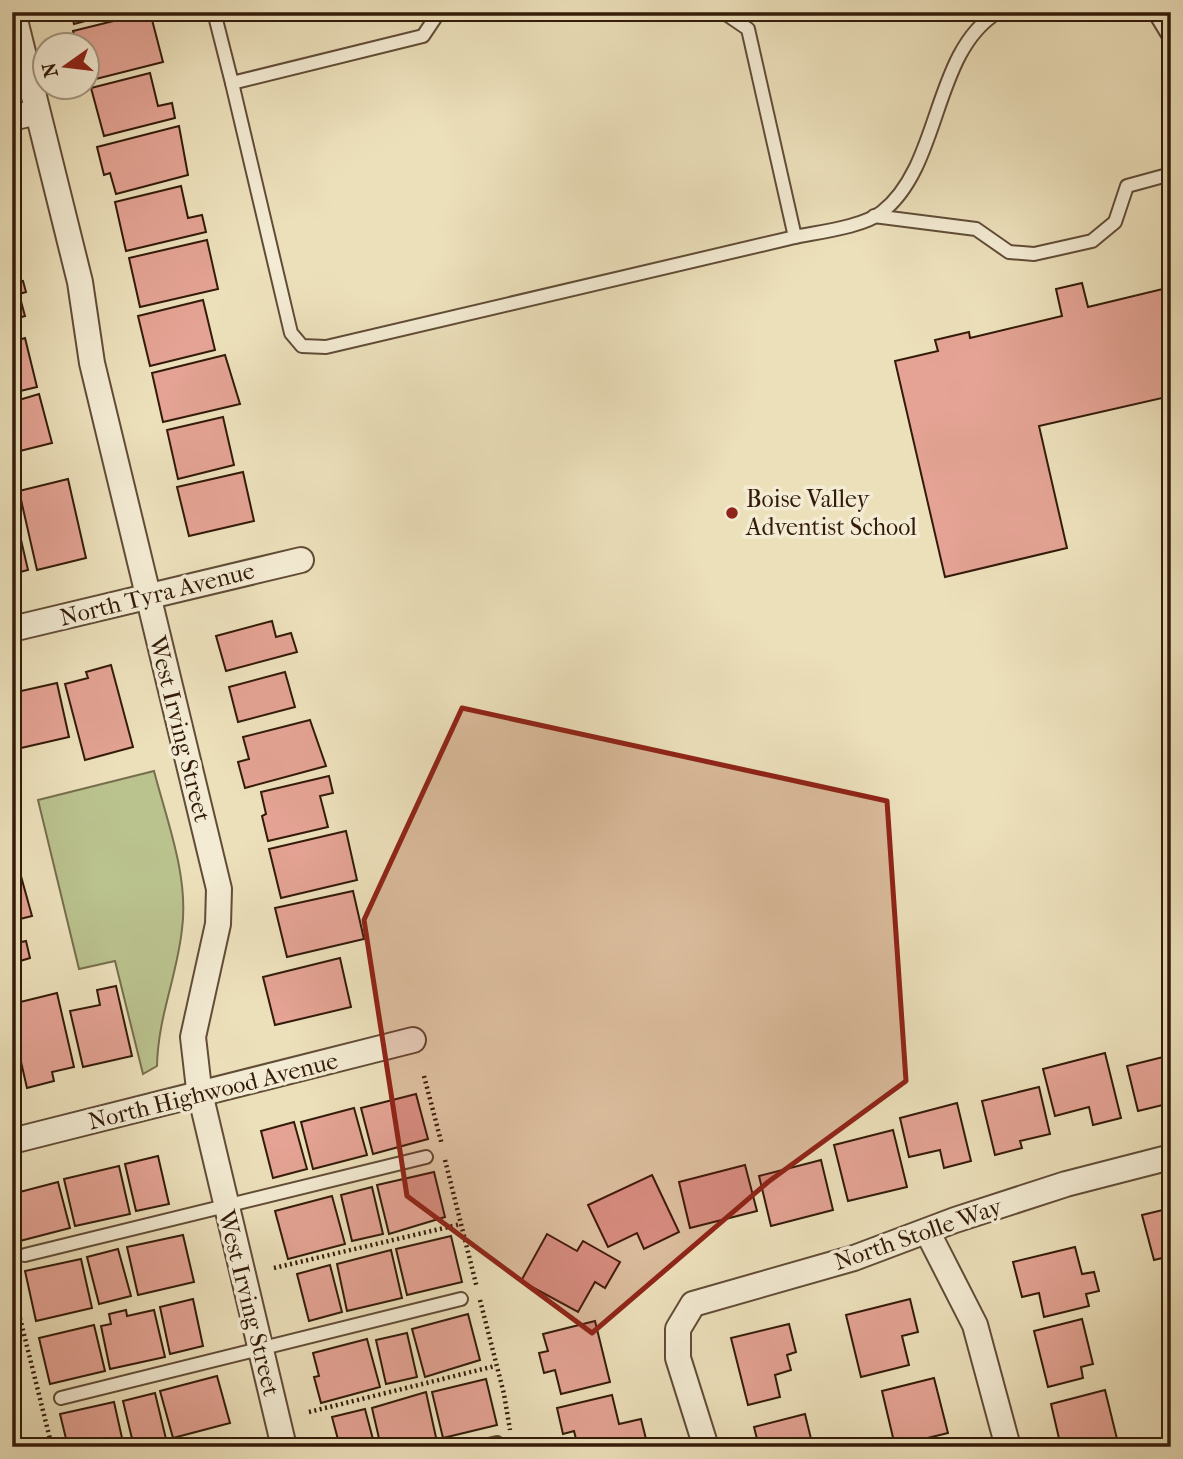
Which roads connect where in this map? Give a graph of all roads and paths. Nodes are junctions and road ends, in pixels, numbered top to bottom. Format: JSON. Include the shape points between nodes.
{"nodes":[{"id":1,"x":13,"y":12,"type":"edge"},
{"id":2,"x":214,"y":12,"type":"edge"},
{"id":3,"x":439,"y":12,"type":"edge"},
{"id":4,"x":723,"y":12,"type":"edge"},
{"id":5,"x":998,"y":12,"type":"edge"},
{"id":6,"x":1154,"y":12,"type":"edge"},
{"id":7,"x":1171,"y":40,"type":"edge"},
{"id":8,"x":232,"y":83,"type":"junction"},
{"id":9,"x":37,"y":112,"type":"junction"},
{"id":10,"x":12,"y":118,"type":"edge"},
{"id":11,"x":1171,"y":174,"type":"edge"},
{"id":12,"x":874,"y":216,"type":"junction"},
{"id":13,"x":795,"y":237,"type":"junction"},
{"id":14,"x":301,"y":559,"type":"dead end"},
{"id":15,"x":148,"y":596,"type":"junction"},
{"id":16,"x":12,"y":629,"type":"edge"},
{"id":17,"x":413,"y":1040,"type":"dead end"},
{"id":18,"x":424,"y":1076,"type":"dead end"},
{"id":19,"x":200,"y":1094,"type":"junction"},
{"id":20,"x":12,"y":1141,"type":"edge"},
{"id":21,"x":426,"y":1157,"type":"dead end"},
{"id":22,"x":1171,"y":1157,"type":"edge"},
{"id":23,"x":226,"y":1205,"type":"junction"},
{"id":24,"x":461,"y":1224,"type":"junction"},
{"id":25,"x":927,"y":1231,"type":"junction"},
{"id":26,"x":25,"y":1255,"type":"dead end"},
{"id":27,"x":274,"y":1268,"type":"dead end"},
{"id":28,"x":12,"y":1286,"type":"edge"},
{"id":29,"x":460,"y":1299,"type":"dead end"},
{"id":30,"x":261,"y":1348,"type":"junction"},
{"id":31,"x":495,"y":1366,"type":"junction"},
{"id":32,"x":61,"y":1398,"type":"dead end"},
{"id":33,"x":309,"y":1412,"type":"dead end"},
{"id":34,"x":504,"y":1441,"type":"joint"},
{"id":35,"x":52,"y":1447,"type":"edge"},
{"id":36,"x":284,"y":1447,"type":"edge"},
{"id":37,"x":480,"y":1447,"type":"edge"},
{"id":38,"x":706,"y":1447,"type":"edge"},
{"id":39,"x":1008,"y":1447,"type":"edge"}],
"edges":[{"from":1,"to":9,"type":"street","name":"West Irving Street"},
{"from":2,"to":8,"type":"lane"},
{"from":3,"to":8,"type":"lane","via":[[423,36]]},
{"from":4,"to":13,"type":"lane","via":[[748,29]]},
{"from":5,"to":12,"type":"lane","via":[[982,22],[965,44],[916,164],[898,196]]},
{"from":6,"to":7,"type":"lane"},
{"from":8,"to":13,"type":"lane","via":[[291,333],[303,346],[326,347]]},
{"from":9,"to":10,"type":"street"},
{"from":9,"to":15,"type":"street","name":"West Irving Street","via":[[80,282],[92,363]]},
{"from":11,"to":12,"type":"lane","via":[[1127,186],[1115,222],[1092,240],[1034,254],[1009,252],[976,229]]},
{"from":12,"to":13,"type":"lane"},
{"from":14,"to":15,"type":"street","name":"North Tyra Avenue"},
{"from":15,"to":16,"type":"street","name":"North Tyra Avenue"},
{"from":15,"to":19,"type":"street","name":"West Irving Street","via":[[219,889],[218,924],[193,1037]]},
{"from":17,"to":19,"type":"street","name":"North Highwood Avenue"},
{"from":18,"to":24,"type":"path"},
{"from":19,"to":20,"type":"street","name":"North Highwood Avenue"},
{"from":19,"to":23,"type":"street","name":"West Irving Street"},
{"from":21,"to":23,"type":"lane"},
{"from":22,"to":25,"type":"street","name":"North Stolle Way","via":[[1066,1184]]},
{"from":23,"to":26,"type":"lane"},
{"from":23,"to":30,"type":"street","name":"West Irving Street"},
{"from":24,"to":27,"type":"path"},
{"from":24,"to":31,"type":"path"},
{"from":25,"to":38,"type":"street","name":"North Stolle Way","via":[[854,1258],[693,1304],[678,1329],[678,1358]]},
{"from":25,"to":39,"type":"street","via":[[975,1325]]},
{"from":28,"to":35,"type":"path"},
{"from":29,"to":30,"type":"lane"},
{"from":30,"to":32,"type":"lane"},
{"from":30,"to":36,"type":"street","name":"West Irving Street"},
{"from":31,"to":33,"type":"path"},
{"from":31,"to":34,"type":"path","via":[[507,1407]]},
{"from":34,"to":37,"type":"lane"}]}
